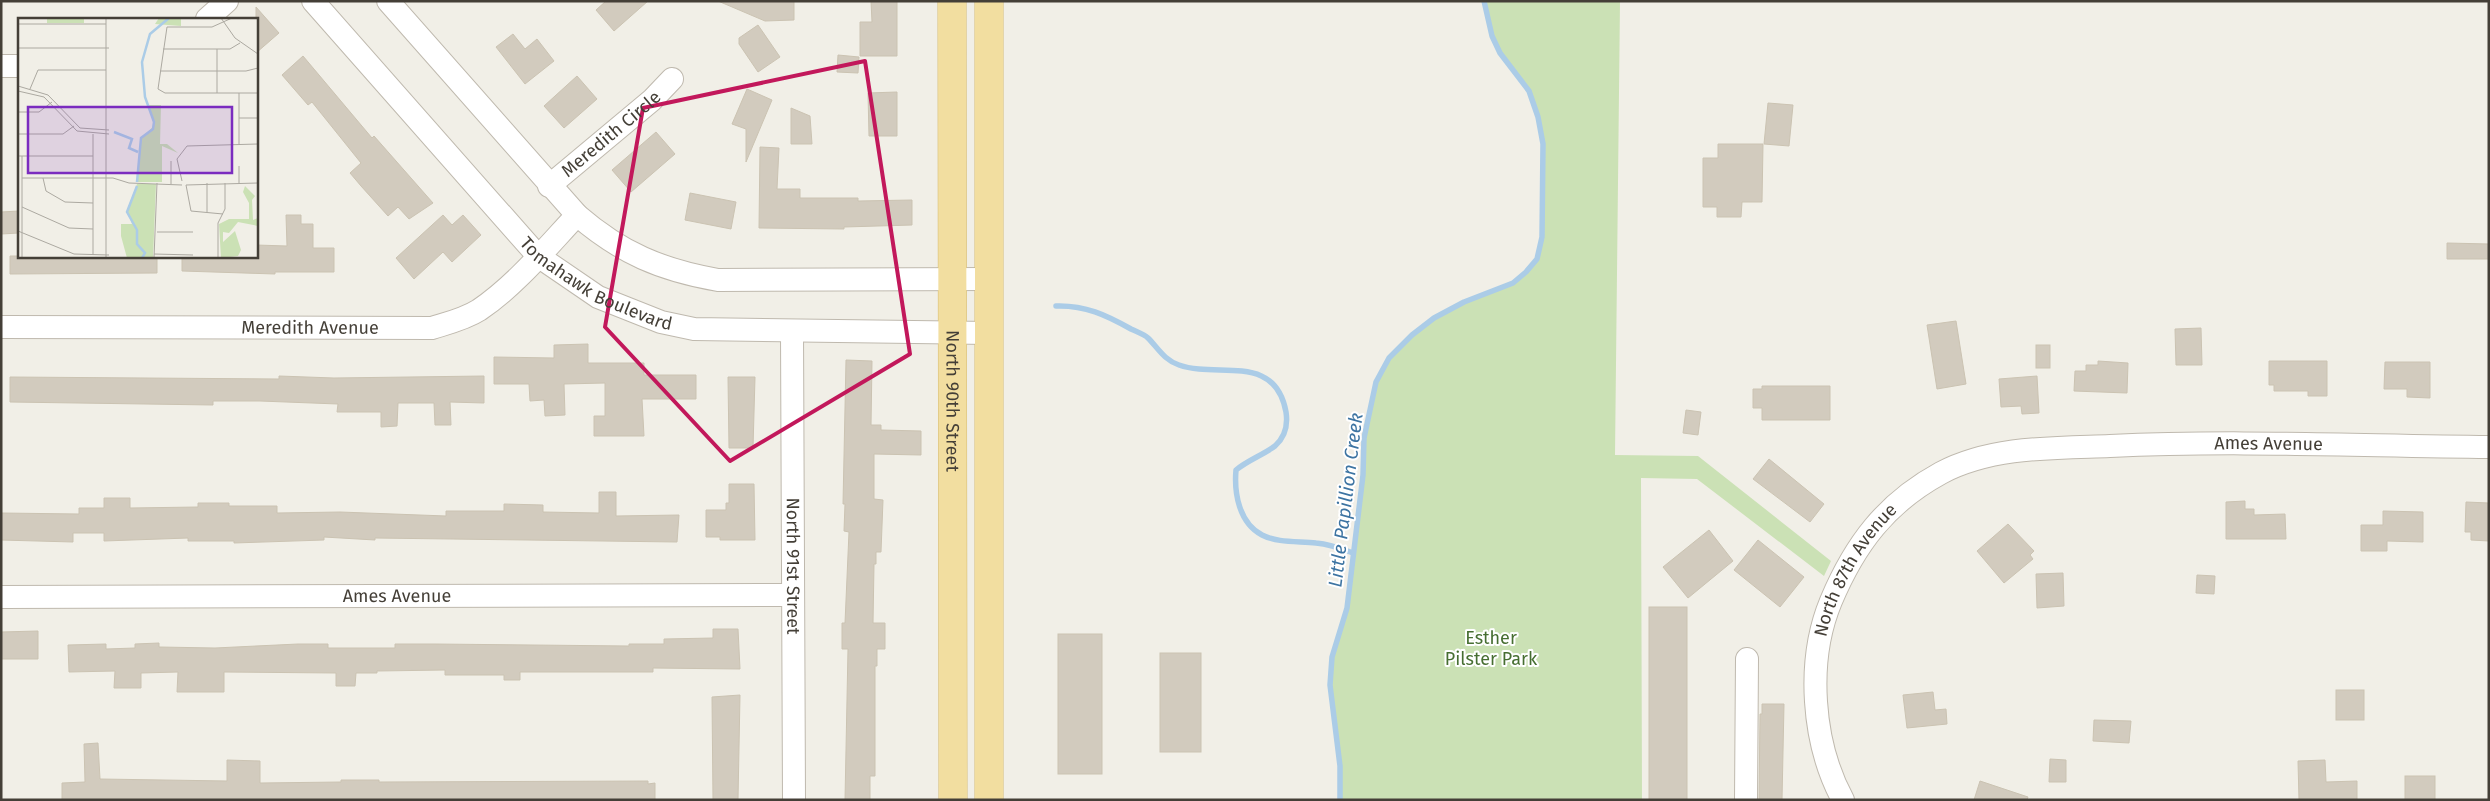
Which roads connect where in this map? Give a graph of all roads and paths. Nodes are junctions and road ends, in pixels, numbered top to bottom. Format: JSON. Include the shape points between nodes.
{"nodes":[{"id":1,"x":227,"y":1,"type":"edge"},
{"id":2,"x":314,"y":1,"type":"edge"},
{"id":3,"x":388,"y":1,"type":"edge"},
{"id":4,"x":952,"y":1,"type":"edge"},
{"id":5,"x":989,"y":1,"type":"edge"},
{"id":6,"x":208,"y":18,"type":"edge"},
{"id":7,"x":1,"y":66,"type":"edge"},
{"id":8,"x":18,"y":66,"type":"edge"},
{"id":9,"x":672,"y":79,"type":"dead end"},
{"id":10,"x":550,"y":186,"type":"junction"},
{"id":11,"x":577,"y":215,"type":"junction"},
{"id":12,"x":538,"y":256,"type":"junction"},
{"id":13,"x":989,"y":279,"type":"junction"},
{"id":14,"x":952,"y":280,"type":"junction"},
{"id":15,"x":1,"y":327,"type":"edge"},
{"id":16,"x":792,"y":332,"type":"junction"},
{"id":17,"x":951,"y":333,"type":"junction"},
{"id":18,"x":989,"y":333,"type":"junction"},
{"id":19,"x":2489,"y":447,"type":"edge"},
{"id":20,"x":2047,"y":448,"type":"joint"},
{"id":21,"x":792,"y":595,"type":"junction"},
{"id":22,"x":1,"y":597,"type":"edge"},
{"id":23,"x":1747,"y":659,"type":"dead end"},
{"id":24,"x":794,"y":800,"type":"edge"},
{"id":25,"x":953,"y":800,"type":"edge"},
{"id":26,"x":989,"y":800,"type":"edge"},
{"id":27,"x":1746,"y":800,"type":"edge"},
{"id":28,"x":1843,"y":800,"type":"edge"}],
"edges":[{"from":1,"to":6,"type":"street"},
{"from":2,"to":12,"type":"street","name":"Tomahawk Boulevard"},
{"from":3,"to":10,"type":"street"},
{"from":4,"to":14,"type":"main road","name":"North 90th Street"},
{"from":5,"to":13,"type":"main road","name":"North 90th Street"},
{"from":7,"to":8,"type":"street"},
{"from":9,"to":10,"type":"street","name":"Meredith Circle","via":[[652,100]]},
{"from":10,"to":11,"type":"street"},
{"from":11,"to":12,"type":"street","name":"Meredith Avenue"},
{"from":11,"to":14,"type":"street","via":[[598,233],[638,257],[693,276],[718,280]]},
{"from":12,"to":15,"type":"street","name":"Meredith Avenue","via":[[478,310],[432,328]]},
{"from":12,"to":16,"type":"street","name":"Tomahawk Boulevard","via":[[598,297],[661,322],[694,329]]},
{"from":13,"to":14,"type":"street"},
{"from":13,"to":18,"type":"main road","name":"North 90th Street"},
{"from":14,"to":17,"type":"main road","name":"North 90th Street"},
{"from":16,"to":17,"type":"street","name":"Tomahawk Boulevard"},
{"from":16,"to":21,"type":"street","name":"North 91st Street"},
{"from":17,"to":18,"type":"street","name":"Tomahawk Boulevard"},
{"from":17,"to":25,"type":"main road","name":"North 90th Street"},
{"from":18,"to":26,"type":"main road","name":"North 90th Street"},
{"from":19,"to":20,"type":"street","name":"Ames Avenue","via":[[2169,443]]},
{"from":20,"to":28,"type":"street","name":"North 87th Avenue","via":[[1978,459],[1943,472],[1882,516],[1842,574],[1820,633],[1816,662],[1820,740],[1828,769]]},
{"from":21,"to":22,"type":"street","name":"Ames Avenue"},
{"from":21,"to":24,"type":"street","name":"North 91st Street"},
{"from":23,"to":27,"type":"street"}]}
